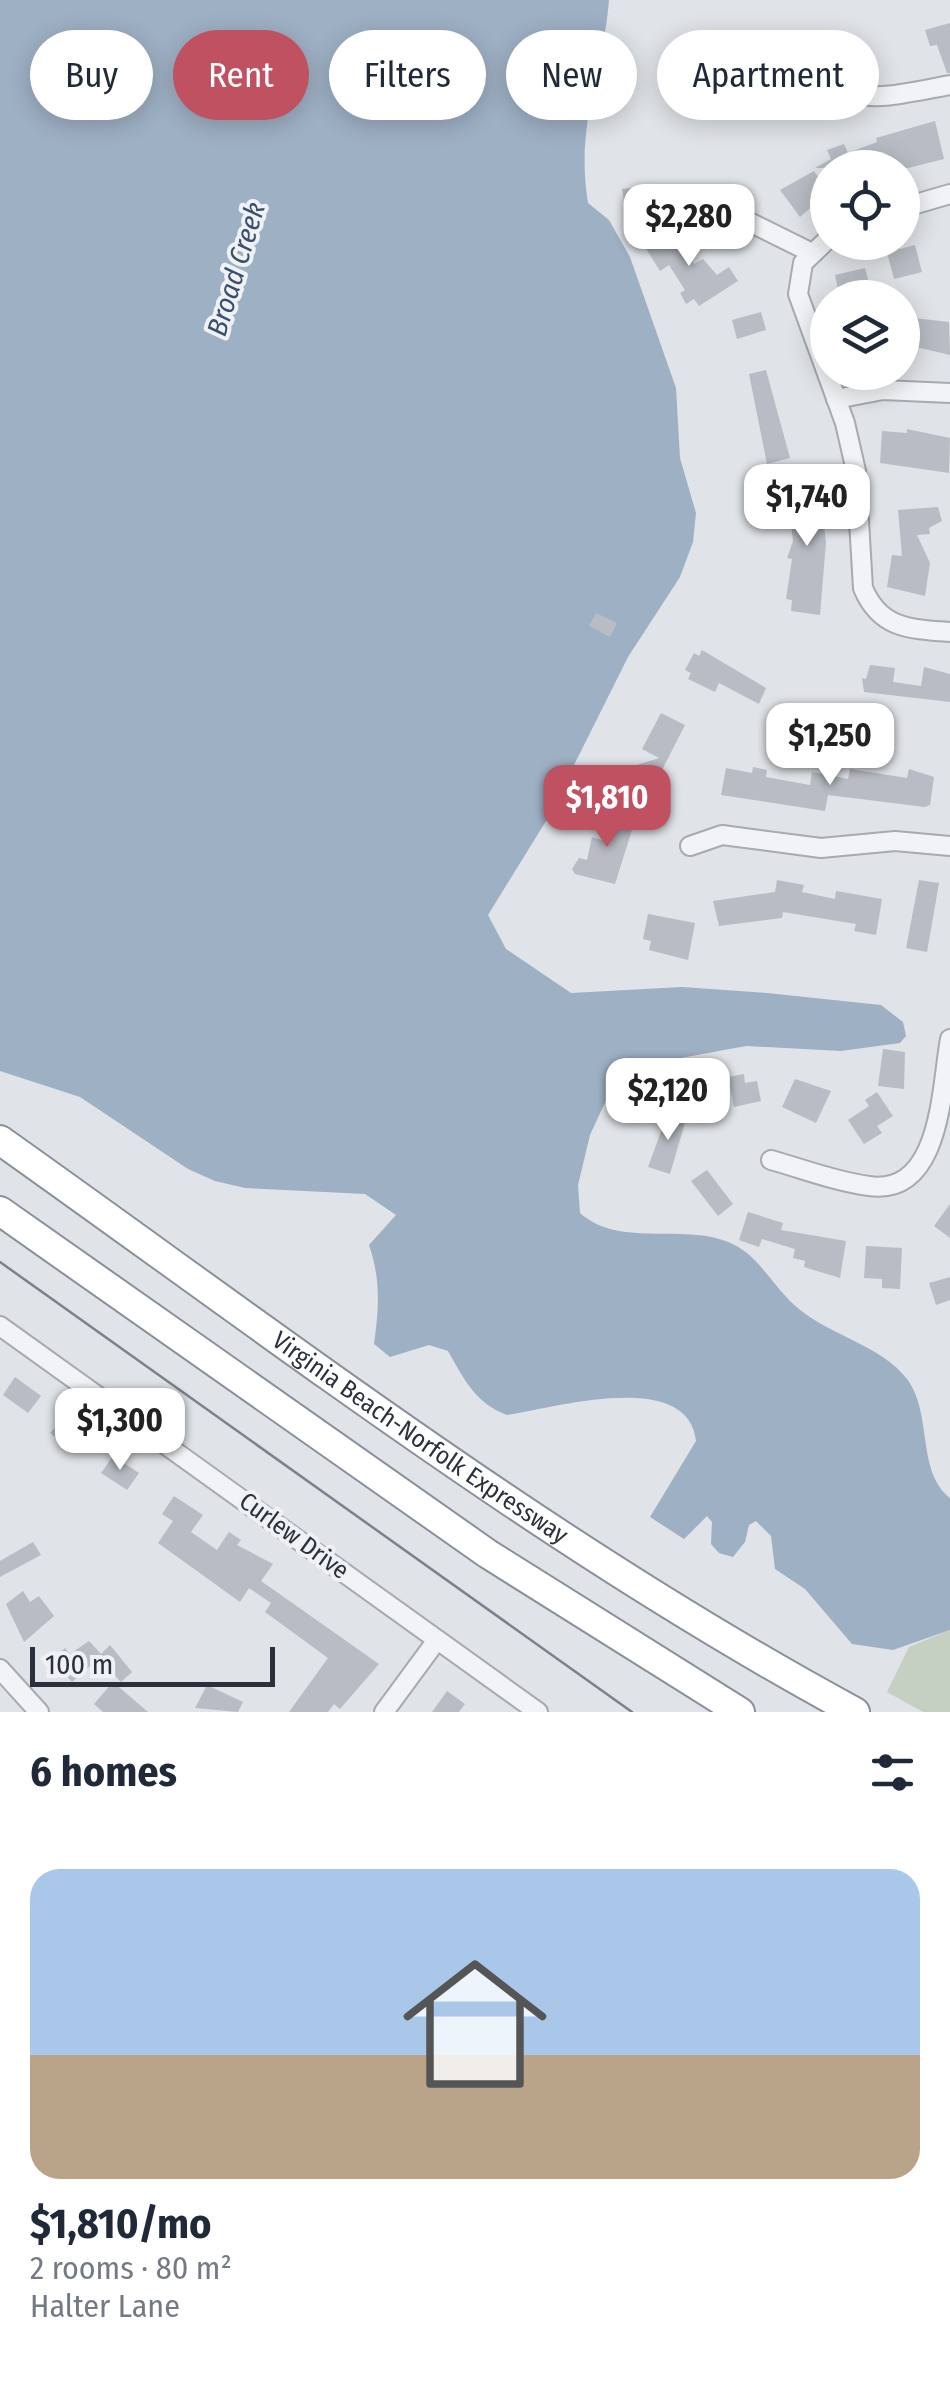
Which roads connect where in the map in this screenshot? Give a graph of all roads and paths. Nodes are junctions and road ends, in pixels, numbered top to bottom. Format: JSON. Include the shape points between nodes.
{"nodes":[{"id":1,"x":950,"y":85,"type":"edge"},
{"id":2,"x":879,"y":99,"type":"edge"},
{"id":3,"x":950,"y":194,"type":"edge"},
{"id":4,"x":920,"y":203,"type":"edge"},
{"id":5,"x":725,"y":210,"type":"dead end"},
{"id":6,"x":810,"y":252,"type":"joint"},
{"id":7,"x":950,"y":393,"type":"edge"},
{"id":8,"x":836,"y":400,"type":"junction"},
{"id":9,"x":950,"y":632,"type":"edge"},
{"id":10,"x":690,"y":846,"type":"dead end"},
{"id":11,"x":950,"y":846,"type":"edge"},
{"id":12,"x":950,"y":1040,"type":"edge"},
{"id":13,"x":0,"y":1140,"type":"edge"},
{"id":14,"x":771,"y":1160,"type":"dead end"},
{"id":15,"x":0,"y":1211,"type":"edge"},
{"id":16,"x":0,"y":1326,"type":"edge"},
{"id":17,"x":437,"y":1640,"type":"junction"},
{"id":18,"x":0,"y":1669,"type":"edge"},
{"id":19,"x":39,"y":1712,"type":"edge"},
{"id":20,"x":384,"y":1712,"type":"edge"},
{"id":21,"x":538,"y":1712,"type":"edge"},
{"id":22,"x":740,"y":1712,"type":"edge"},
{"id":23,"x":855,"y":1712,"type":"edge"}],
"edges":[{"from":1,"to":2,"type":"street"},
{"from":3,"to":4,"type":"street"},
{"from":5,"to":6,"type":"street"},
{"from":6,"to":8,"type":"street","via":[[798,294]]},
{"from":7,"to":8,"type":"street","via":[[884,390]]},
{"from":8,"to":9,"type":"street","via":[[856,471],[862,576],[870,604],[903,628]]},
{"from":10,"to":11,"type":"street","via":[[722,834],[820,848],[895,841]]},
{"from":12,"to":14,"type":"street","via":[[930,1149],[912,1173],[871,1187]]},
{"from":13,"to":23,"type":"highway","name":"Virginia Beach-Norfolk Expressway","via":[[484,1483],[730,1641]]},
{"from":15,"to":22,"type":"highway","via":[[488,1554]]},
{"from":16,"to":17,"type":"street","name":"Curlew Drive"},
{"from":17,"to":20,"type":"street"},
{"from":17,"to":21,"type":"street","name":"Curlew Drive"},
{"from":18,"to":19,"type":"street"}]}
